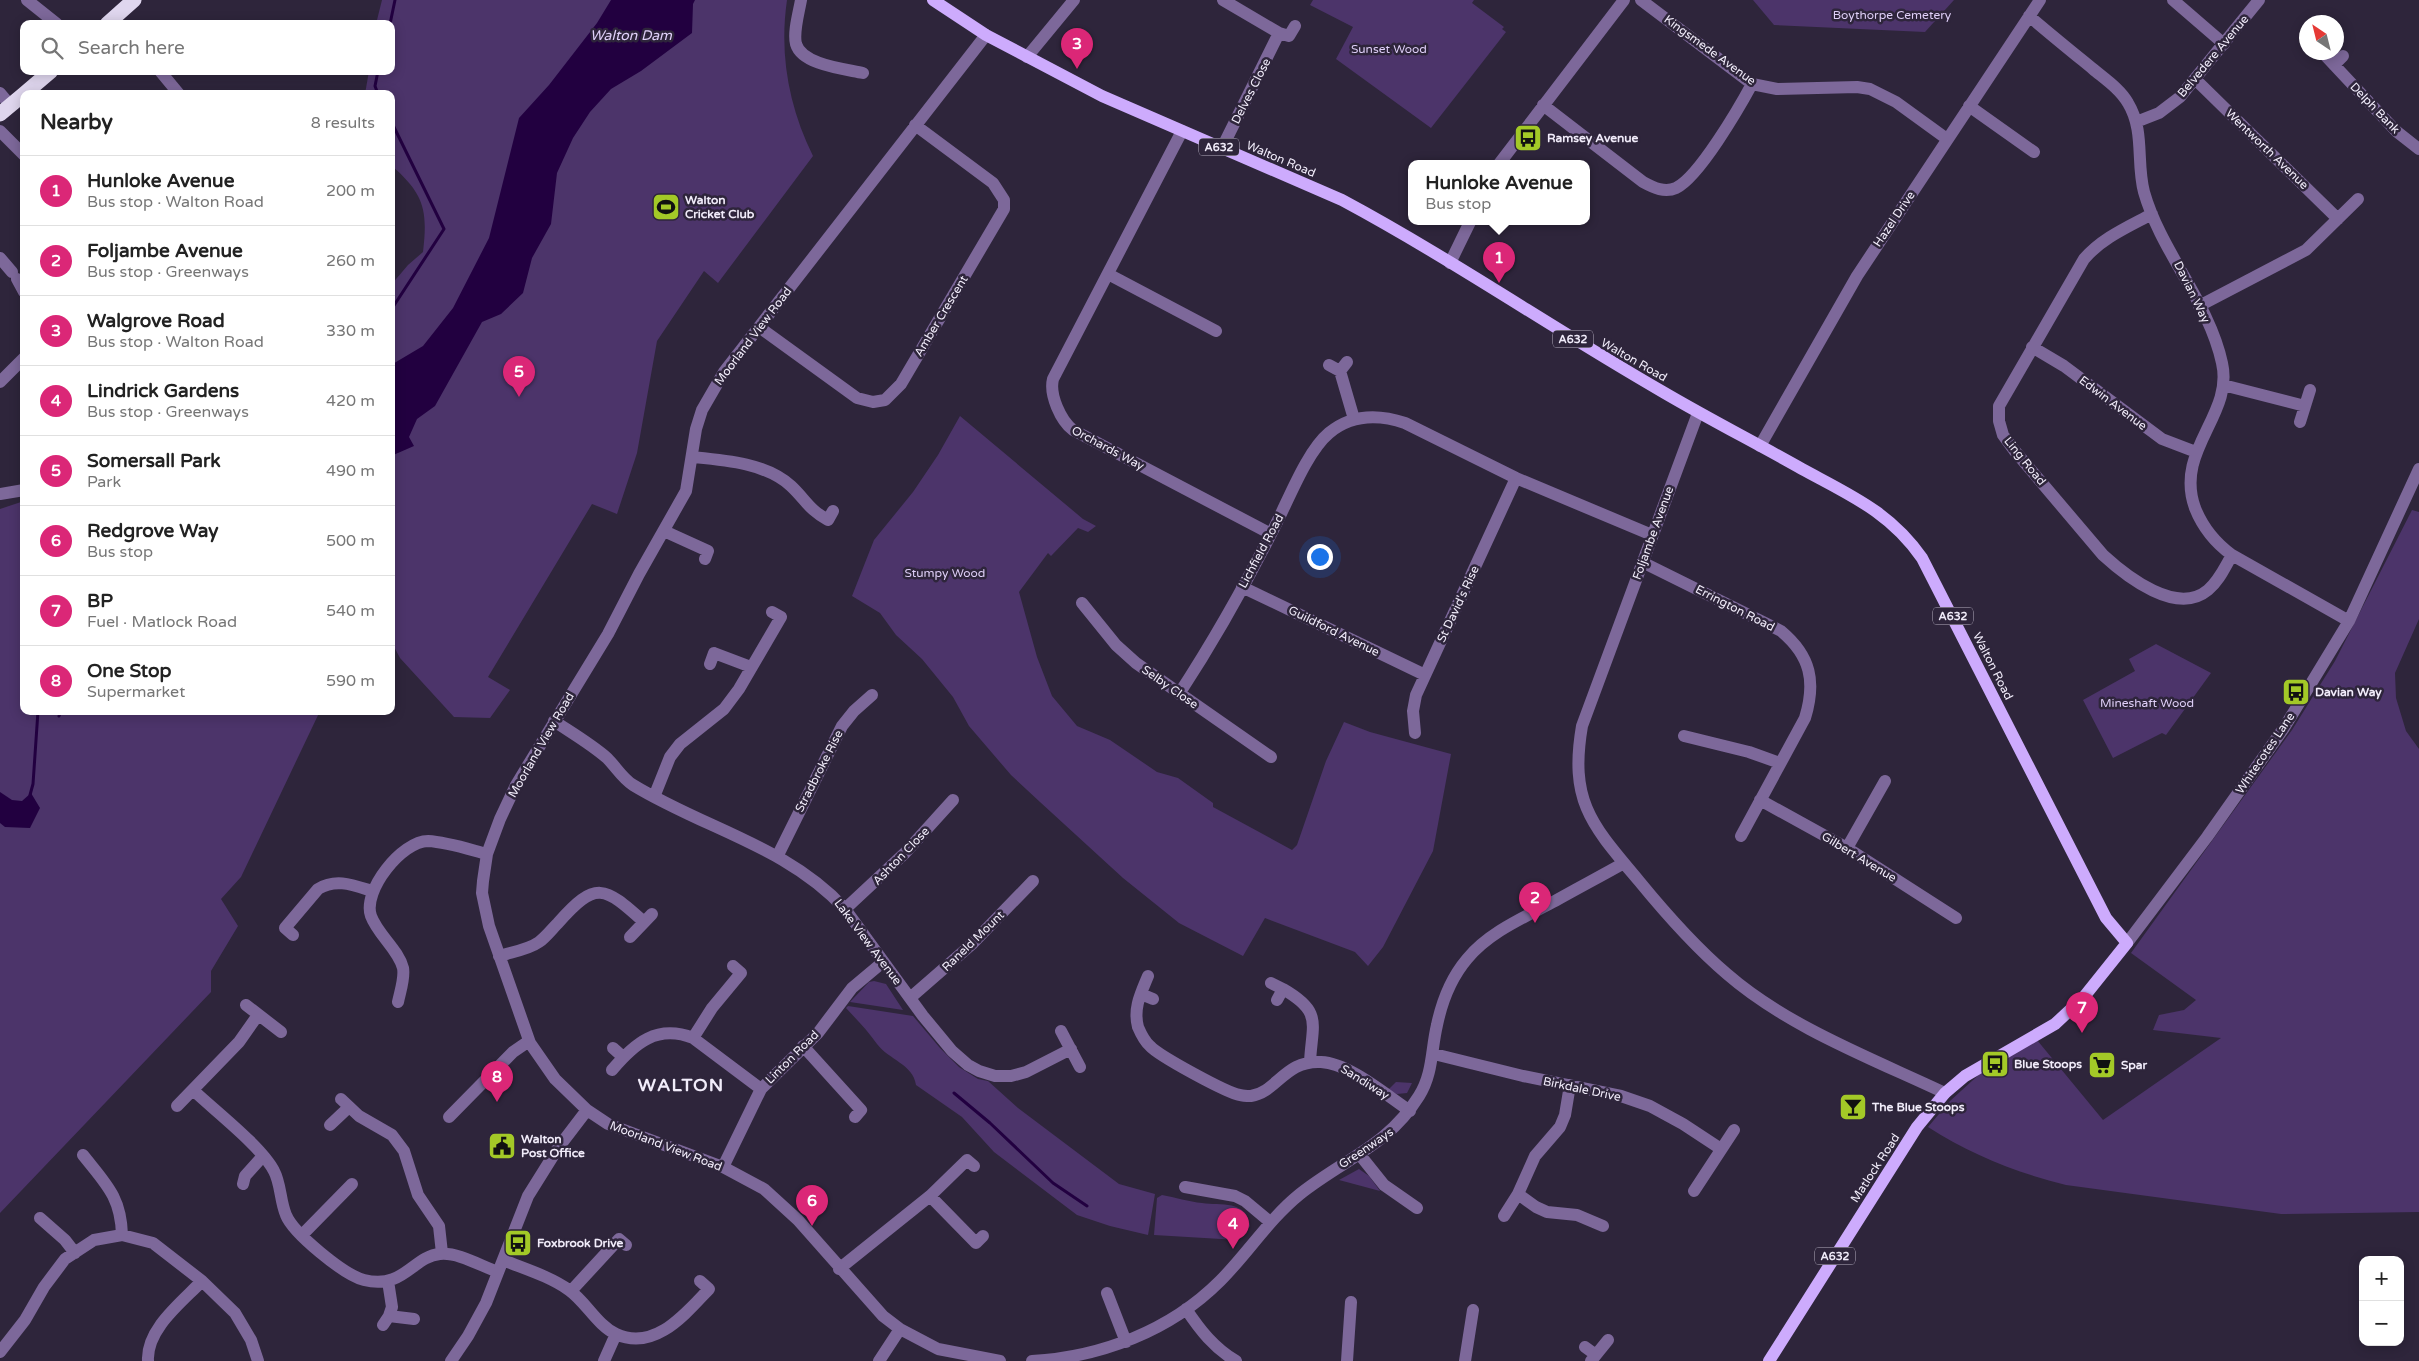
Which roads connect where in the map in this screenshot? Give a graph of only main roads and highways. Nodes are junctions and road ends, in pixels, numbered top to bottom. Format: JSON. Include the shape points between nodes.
{"nodes":[{"id":1,"x":134,"y":0,"type":"edge"},
{"id":2,"x":933,"y":0,"type":"edge"},
{"id":3,"x":115,"y":20,"type":"edge"},
{"id":4,"x":46,"y":75,"type":"edge"},
{"id":5,"x":29,"y":90,"type":"edge"},
{"id":6,"x":20,"y":97,"type":"edge"},
{"id":7,"x":5,"y":110,"type":"edge"},
{"id":8,"x":2127,"y":943,"type":"joint"},
{"id":9,"x":1768,"y":1361,"type":"edge"}],
"edges":[{"from":1,"to":3,"type":"highway"},
{"from":2,"to":8,"type":"main road","name":"Walton Road","number":"A632","via":[[986,35],[1102,96],[1342,200],[1698,413],[1869,506],[1891,522],[1910,540],[1934,578],[2106,918]]},
{"from":4,"to":5,"type":"highway"},
{"from":6,"to":7,"type":"highway"},
{"from":8,"to":9,"type":"main road","name":"Matlock Road","number":"A632","via":[[2083,998],[2055,1024],[1991,1060],[1945,1093],[1917,1127]]}]}
